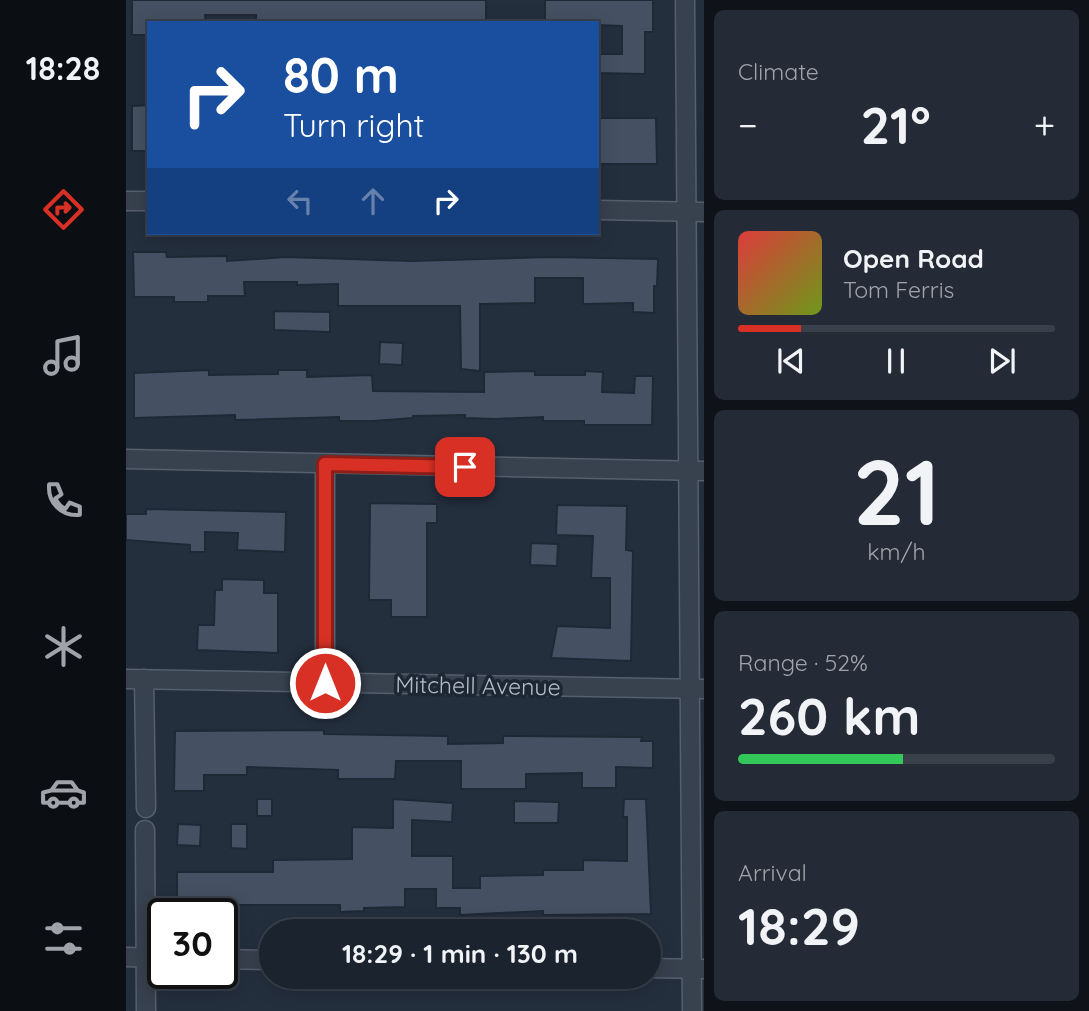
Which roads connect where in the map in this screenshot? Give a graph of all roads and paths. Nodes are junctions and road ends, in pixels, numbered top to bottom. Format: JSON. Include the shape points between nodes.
{"nodes":[{"id":1,"x":685,"y":0,"type":"edge"},
{"id":2,"x":126,"y":201,"type":"edge"},
{"id":3,"x":147,"y":201,"type":"edge"},
{"id":4,"x":599,"y":210,"type":"edge"},
{"id":5,"x":695,"y":212,"type":"edge"},
{"id":6,"x":126,"y":460,"type":"edge"},
{"id":7,"x":325,"y":464,"type":"junction"},
{"id":8,"x":696,"y":471,"type":"edge"},
{"id":9,"x":135,"y":679,"type":"edge"},
{"id":10,"x":325,"y":683,"type":"junction"},
{"id":11,"x":697,"y":690,"type":"edge"},
{"id":12,"x":146,"y":808,"type":"dead end"},
{"id":13,"x":145,"y":830,"type":"dead end"},
{"id":14,"x":150,"y":898,"type":"edge"},
{"id":15,"x":126,"y":957,"type":"edge"},
{"id":16,"x":147,"y":957,"type":"edge"},
{"id":17,"x":238,"y":959,"type":"edge"},
{"id":18,"x":259,"y":960,"type":"edge"},
{"id":19,"x":661,"y":968,"type":"edge"},
{"id":20,"x":698,"y":969,"type":"edge"},
{"id":21,"x":149,"y":989,"type":"edge"},
{"id":22,"x":146,"y":1011,"type":"edge"},
{"id":23,"x":692,"y":1011,"type":"edge"}],
"edges":[{"from":1,"to":5,"type":"street"},
{"from":2,"to":3,"type":"street"},
{"from":4,"to":5,"type":"street"},
{"from":5,"to":8,"type":"street"},
{"from":6,"to":7,"type":"street"},
{"from":7,"to":8,"type":"street"},
{"from":7,"to":10,"type":"street"},
{"from":8,"to":11,"type":"street"},
{"from":9,"to":10,"type":"street","name":"Mitchell Avenue"},
{"from":9,"to":12,"type":"street"},
{"from":10,"to":11,"type":"street","name":"Mitchell Avenue"},
{"from":11,"to":20,"type":"street"},
{"from":13,"to":14,"type":"street"},
{"from":15,"to":16,"type":"street"},
{"from":17,"to":18,"type":"street"},
{"from":19,"to":20,"type":"street"},
{"from":20,"to":23,"type":"street"},
{"from":21,"to":22,"type":"street"}]}
